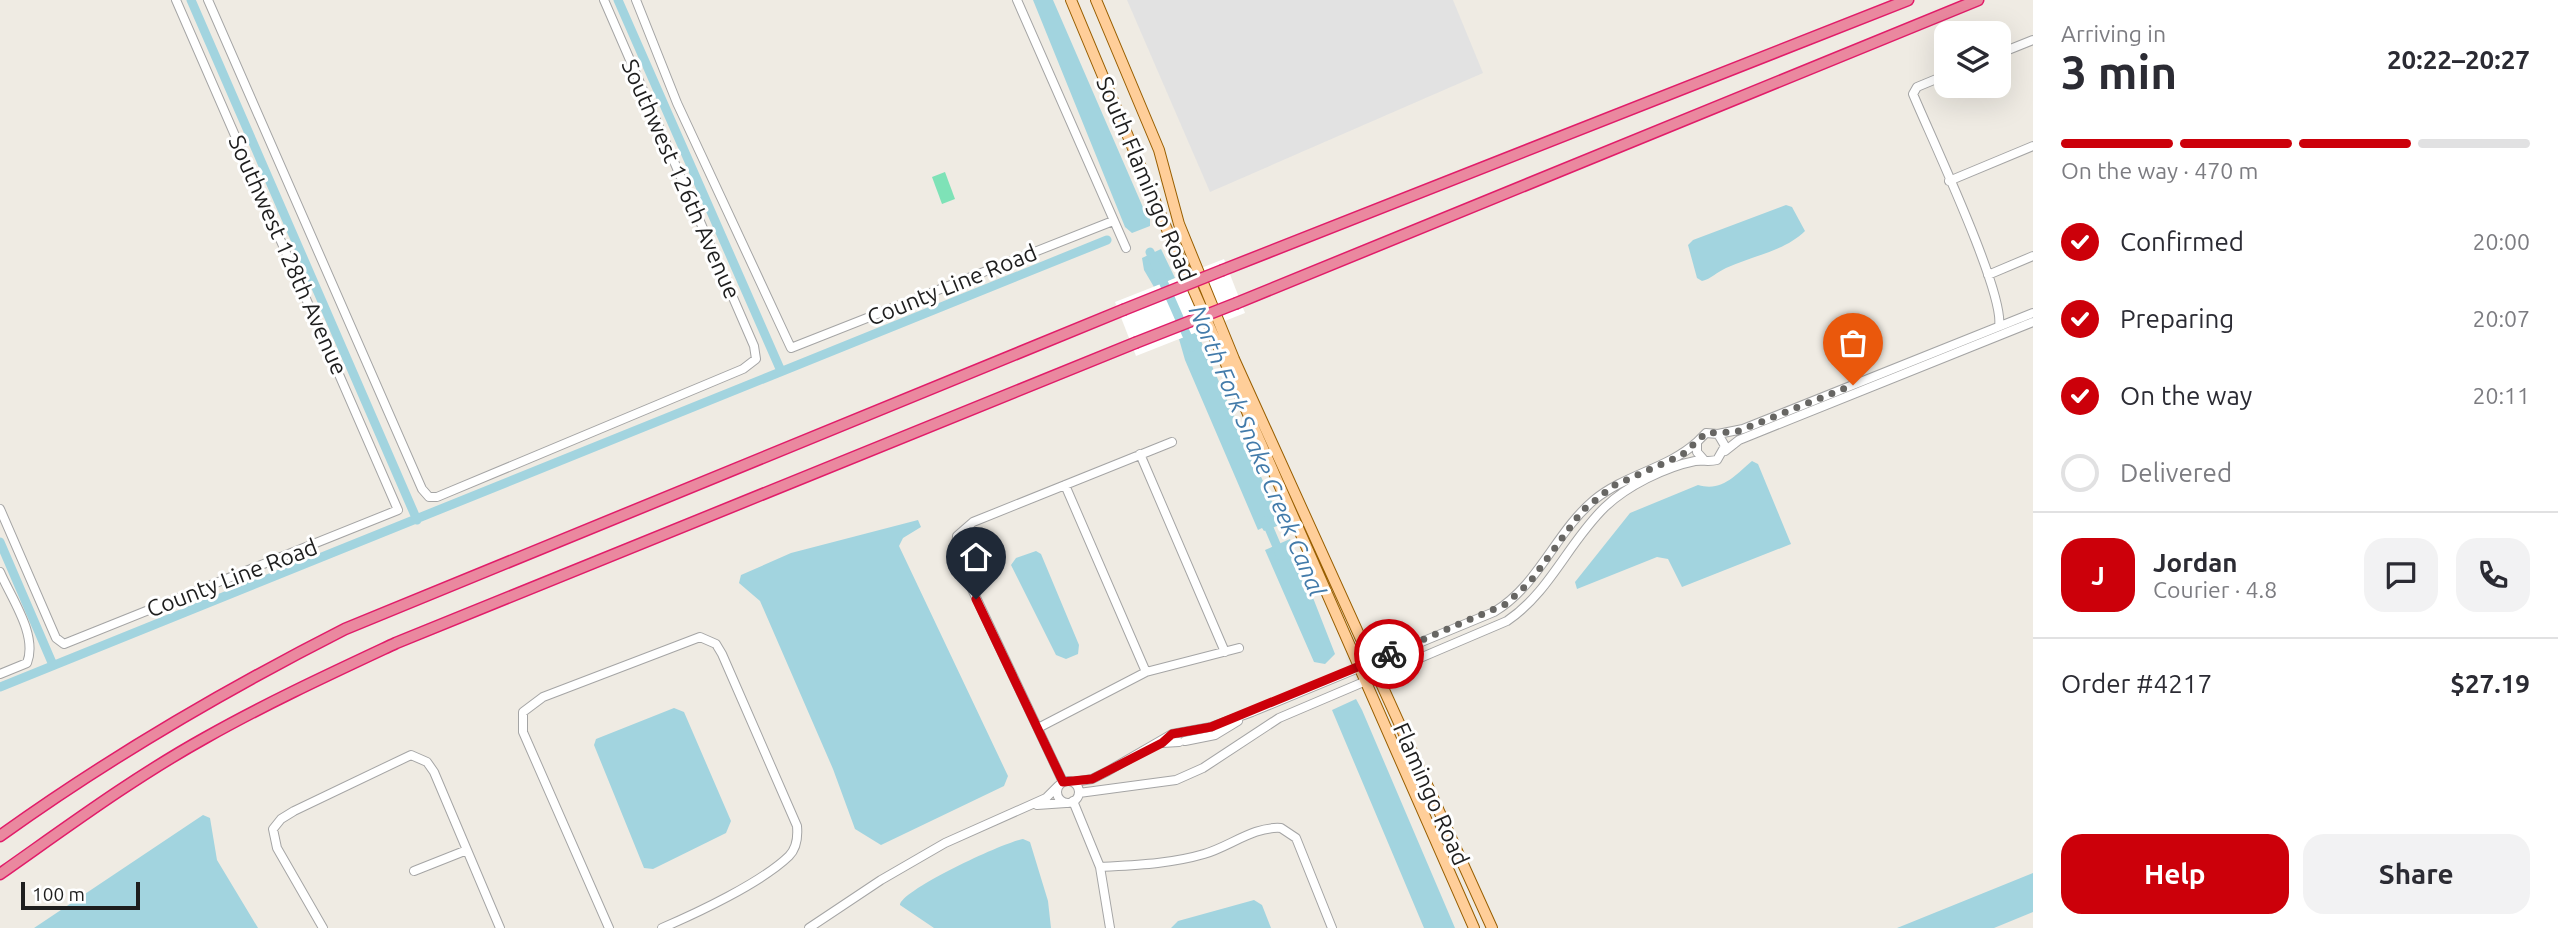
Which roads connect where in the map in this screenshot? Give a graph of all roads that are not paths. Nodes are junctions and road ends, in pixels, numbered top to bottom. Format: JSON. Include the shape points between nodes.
{"nodes":[{"id":1,"x":176,"y":0,"type":"edge"},
{"id":2,"x":208,"y":0,"type":"edge"},
{"id":3,"x":604,"y":0,"type":"edge"},
{"id":4,"x":636,"y":0,"type":"edge"},
{"id":5,"x":1017,"y":0,"type":"edge"},
{"id":6,"x":1071,"y":0,"type":"edge"},
{"id":7,"x":1096,"y":0,"type":"edge"},
{"id":8,"x":1908,"y":0,"type":"edge"},
{"id":9,"x":1978,"y":0,"type":"edge"},
{"id":10,"x":2033,"y":40,"type":"edge"},
{"id":11,"x":2011,"y":49,"type":"edge"},
{"id":12,"x":1934,"y":80,"type":"edge"},
{"id":13,"x":2033,"y":146,"type":"edge"},
{"id":14,"x":1949,"y":181,"type":"junction"},
{"id":15,"x":1113,"y":221,"type":"junction"},
{"id":16,"x":1126,"y":248,"type":"dead end"},
{"id":17,"x":2033,"y":256,"type":"edge"},
{"id":18,"x":1989,"y":275,"type":"junction"},
{"id":19,"x":2033,"y":313,"type":"edge"},
{"id":20,"x":2033,"y":322,"type":"edge"},
{"id":21,"x":1999,"y":326,"type":"junction"},
{"id":22,"x":791,"y":348,"type":"joint"},
{"id":23,"x":756,"y":359,"type":"joint"},
{"id":24,"x":1718,"y":434,"type":"junction"},
{"id":25,"x":1172,"y":442,"type":"dead end"},
{"id":26,"x":1697,"y":442,"type":"junction"},
{"id":27,"x":1725,"y":452,"type":"junction"},
{"id":28,"x":1140,"y":454,"type":"junction"},
{"id":29,"x":1704,"y":460,"type":"junction"},
{"id":30,"x":1065,"y":485,"type":"junction"},
{"id":31,"x":0,"y":509,"type":"edge"},
{"id":32,"x":398,"y":510,"type":"joint"},
{"id":33,"x":1582,"y":511,"type":"junction"},
{"id":34,"x":1594,"y":520,"type":"junction"},
{"id":35,"x":0,"y":572,"type":"edge"},
{"id":36,"x":1240,"y":648,"type":"dead end"},
{"id":37,"x":1225,"y":652,"type":"junction"},
{"id":38,"x":1371,"y":660,"type":"junction"},
{"id":39,"x":1358,"y":666,"type":"junction"},
{"id":40,"x":1146,"y":672,"type":"junction"},
{"id":41,"x":0,"y":674,"type":"edge"},
{"id":42,"x":1378,"y":676,"type":"junction"},
{"id":43,"x":1365,"y":682,"type":"junction"},
{"id":44,"x":1252,"y":712,"type":"junction"},
{"id":45,"x":1040,"y":727,"type":"junction"},
{"id":46,"x":1162,"y":743,"type":"junction"},
{"id":47,"x":1074,"y":782,"type":"junction"},
{"id":48,"x":1060,"y":784,"type":"junction"},
{"id":49,"x":1079,"y":793,"type":"junction"},
{"id":50,"x":1070,"y":802,"type":"junction"},
{"id":51,"x":1028,"y":807,"type":"junction"},
{"id":52,"x":0,"y":836,"type":"edge"},
{"id":53,"x":467,"y":850,"type":"junction"},
{"id":54,"x":1100,"y":867,"type":"junction"},
{"id":55,"x":414,"y":871,"type":"dead end"},
{"id":56,"x":0,"y":874,"type":"edge"},
{"id":57,"x":323,"y":928,"type":"edge"},
{"id":58,"x":500,"y":928,"type":"edge"},
{"id":59,"x":609,"y":928,"type":"edge"},
{"id":60,"x":662,"y":928,"type":"edge"},
{"id":61,"x":809,"y":928,"type":"edge"},
{"id":62,"x":1110,"y":928,"type":"edge"},
{"id":63,"x":1332,"y":928,"type":"edge"},
{"id":64,"x":1474,"y":928,"type":"edge"},
{"id":65,"x":1492,"y":928,"type":"edge"}],
"edges":[{"from":1,"to":32,"type":"street","name":"Southwest 128th Avenue"},
{"from":2,"to":23,"type":"street","name":"Southwest 128th Avenue","via":[[429,497],[743,369]]},
{"from":3,"to":23,"type":"street","name":"Southwest 126th Avenue"},
{"from":4,"to":22,"type":"street","name":"Southwest 126th Avenue","via":[[677,103]]},
{"from":5,"to":15,"type":"street"},
{"from":6,"to":39,"type":"main road","name":"South Flamingo Road"},
{"from":7,"to":38,"type":"main road","name":"South Flamingo Road","via":[[1159,150],[1179,224],[1234,359]]},
{"from":8,"to":52,"type":"highway","bridge":true,"via":[[1123,310],[345,629],[159,729]]},
{"from":9,"to":56,"type":"highway","bridge":true,"via":[[384,648],[203,739]]},
{"from":10,"to":11,"type":"street"},
{"from":12,"to":14,"type":"street","via":[[1917,87],[1913,94]]},
{"from":13,"to":14,"type":"street"},
{"from":14,"to":18,"type":"street"},
{"from":15,"to":16,"type":"street"},
{"from":15,"to":22,"type":"street","name":"County Line Road"},
{"from":17,"to":18,"type":"street"},
{"from":18,"to":21,"type":"street","via":[[2000,310]]},
{"from":19,"to":21,"type":"street"},
{"from":20,"to":27,"type":"street","via":[[1739,440]]},
{"from":21,"to":24,"type":"street","via":[[1743,429]]},
{"from":24,"to":26,"type":"street","via":[[1706,433]]},
{"from":24,"to":27,"type":"street"},
{"from":25,"to":28,"type":"street"},
{"from":26,"to":29,"type":"street","via":[[1697,452]]},
{"from":26,"to":33,"type":"street","via":[[1682,455],[1613,486]]},
{"from":27,"to":29,"type":"street","via":[[1717,460]]},
{"from":28,"to":30,"type":"street"},
{"from":28,"to":37,"type":"street"},
{"from":29,"to":34,"type":"street","via":[[1628,489]]},
{"from":30,"to":40,"type":"street"},
{"from":30,"to":45,"type":"street","via":[[972,522],[957,536],[956,555]]},
{"from":31,"to":32,"type":"street","name":"County Line Road","via":[[56,638],[64,643]]},
{"from":33,"to":34,"type":"street"},
{"from":33,"to":38,"type":"street","via":[[1530,582],[1506,604]]},
{"from":34,"to":42,"type":"street","via":[[1549,581],[1519,612]]},
{"from":35,"to":41,"type":"street","via":[[31,653],[27,663]]},
{"from":36,"to":37,"type":"street"},
{"from":37,"to":40,"type":"street"},
{"from":38,"to":39,"type":"street"},
{"from":38,"to":42,"type":"main road","name":"Flamingo Road"},
{"from":39,"to":43,"type":"main road","name":"Flamingo Road"},
{"from":39,"to":44,"type":"street"},
{"from":40,"to":45,"type":"street"},
{"from":42,"to":43,"type":"street"},
{"from":42,"to":65,"type":"main road","name":"Flamingo Road"},
{"from":43,"to":49,"type":"street","via":[[1279,719],[1176,780]]},
{"from":43,"to":64,"type":"main road","name":"Flamingo Road"},
{"from":44,"to":46,"type":"street","via":[[1211,727],[1172,734]]},
{"from":44,"to":46,"type":"street","via":[[1215,736]]},
{"from":45,"to":48,"type":"street"},
{"from":46,"to":47,"type":"street","via":[[1092,779]]},
{"from":47,"to":48,"type":"street"},
{"from":47,"to":49,"type":"street"},
{"from":48,"to":50,"type":"street","via":[[1058,796]]},
{"from":48,"to":51,"type":"street"},
{"from":49,"to":50,"type":"street"},
{"from":50,"to":51,"type":"street"},
{"from":50,"to":54,"type":"street"},
{"from":51,"to":61,"type":"street","via":[[945,843]]},
{"from":53,"to":55,"type":"street"},
{"from":53,"to":57,"type":"street","via":[[434,772],[419,757],[402,757],[287,815],[273,829],[277,848]]},
{"from":53,"to":58,"type":"street"},
{"from":54,"to":62,"type":"street"},
{"from":54,"to":63,"type":"street","via":[[1175,862],[1261,830],[1281,828],[1296,838]]},
{"from":59,"to":60,"type":"street","via":[[523,732],[523,712],[542,697],[692,639],[708,639],[722,654],[798,836],[790,856],[726,898]]}]}
